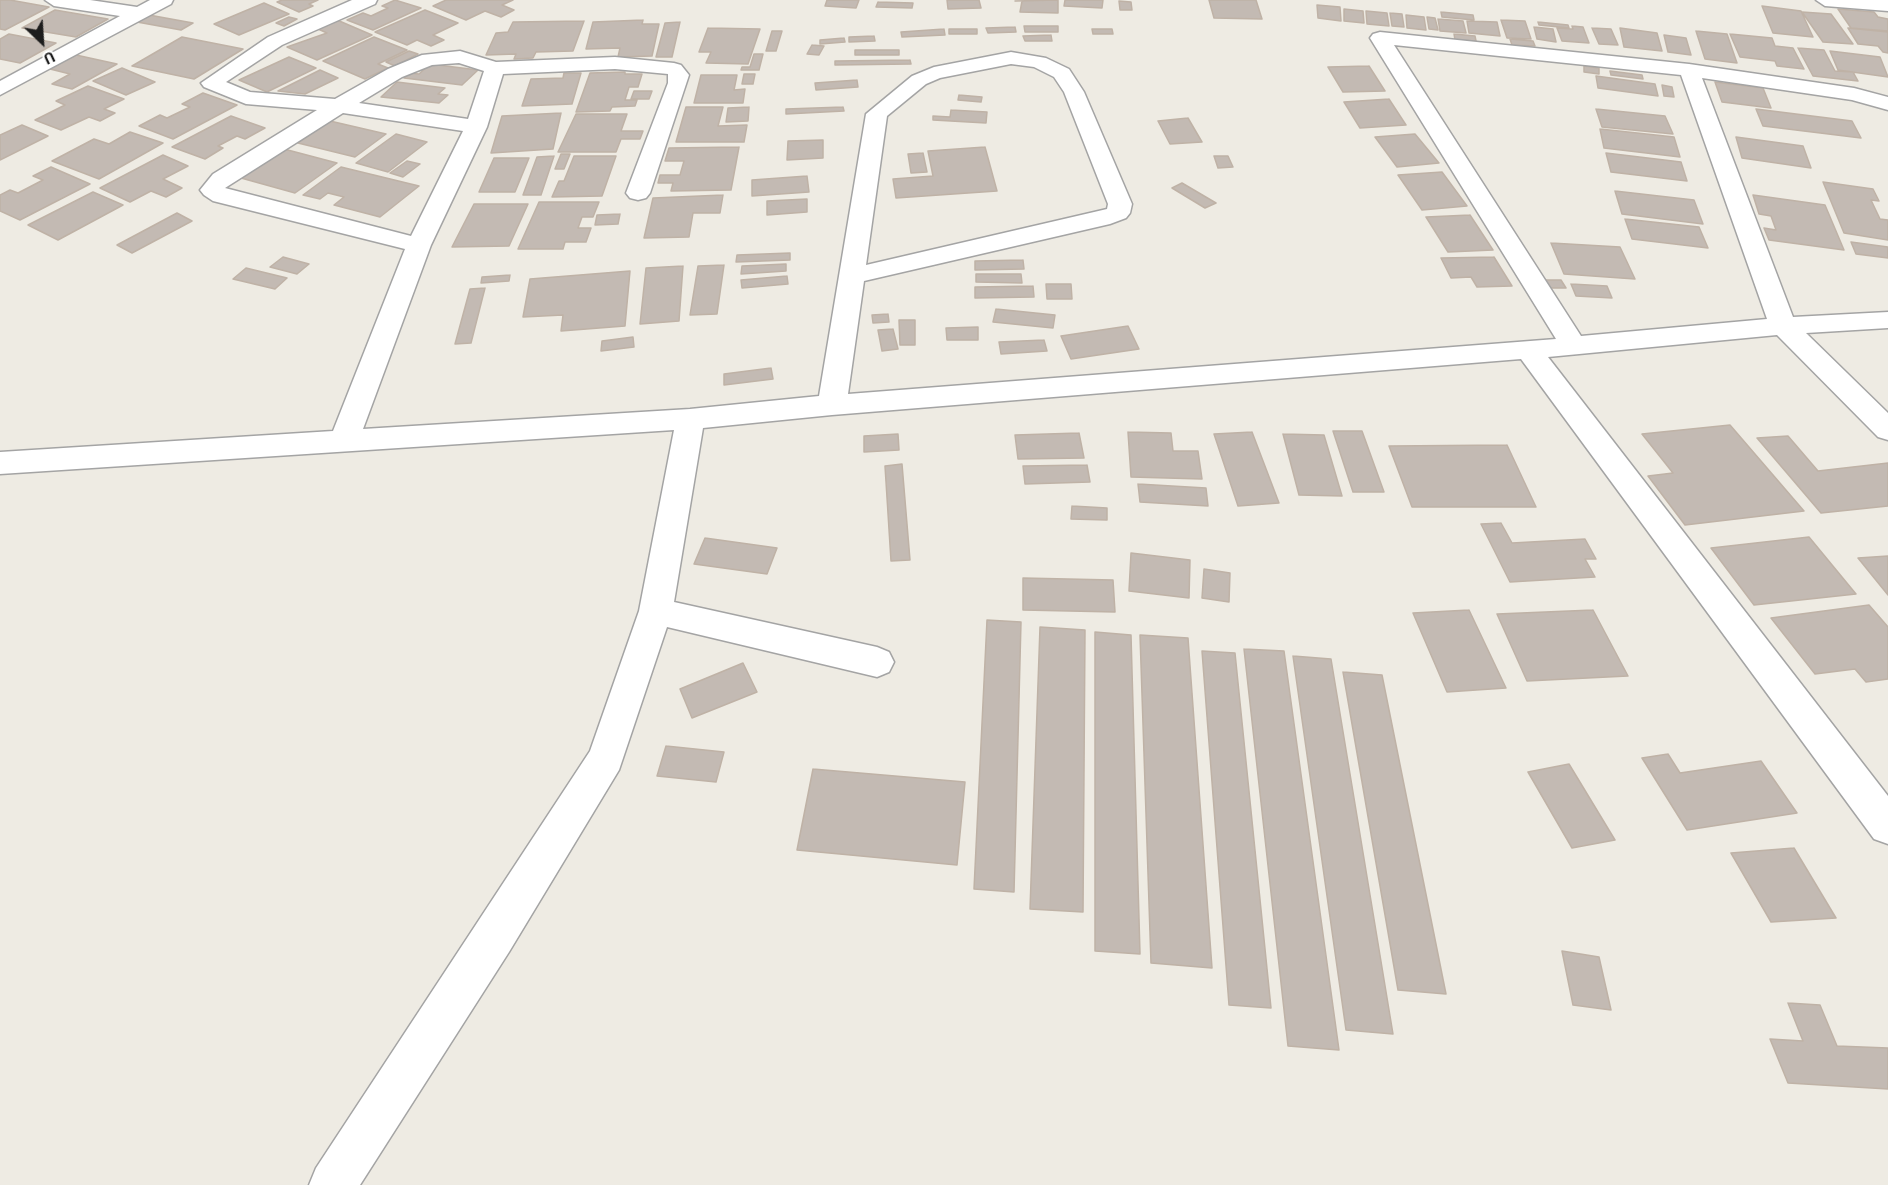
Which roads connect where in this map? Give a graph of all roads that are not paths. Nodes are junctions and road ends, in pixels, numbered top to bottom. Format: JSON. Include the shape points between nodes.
{"nodes":[{"id":1,"x":54,"y":0,"type":"edge"},
{"id":2,"x":164,"y":0,"type":"edge"},
{"id":3,"x":368,"y":0,"type":"edge"},
{"id":4,"x":1826,"y":0,"type":"edge"},
{"id":5,"x":1888,"y":5,"type":"edge"},
{"id":6,"x":138,"y":14,"type":"junction"},
{"id":7,"x":495,"y":68,"type":"junction"},
{"id":8,"x":1689,"y":70,"type":"junction"},
{"id":9,"x":0,"y":89,"type":"edge"},
{"id":10,"x":1888,"y":104,"type":"edge"},
{"id":11,"x":339,"y":106,"type":"junction"},
{"id":12,"x":476,"y":127,"type":"junction"},
{"id":13,"x":638,"y":194,"type":"dead end"},
{"id":14,"x":419,"y":245,"type":"junction"},
{"id":15,"x":852,"y":276,"type":"junction"},
{"id":16,"x":1888,"y":320,"type":"edge"},
{"id":17,"x":1783,"y":326,"type":"junction"},
{"id":18,"x":1573,"y":345,"type":"junction"},
{"id":19,"x":1528,"y":350,"type":"junction"},
{"id":20,"x":832,"y":405,"type":"junction"},
{"id":21,"x":690,"y":419,"type":"junction"},
{"id":22,"x":1888,"y":430,"type":"edge"},
{"id":23,"x":344,"y":440,"type":"junction"},
{"id":24,"x":0,"y":463,"type":"edge"},
{"id":25,"x":656,"y":611,"type":"junction"},
{"id":26,"x":877,"y":662,"type":"dead end"},
{"id":27,"x":1888,"y":826,"type":"edge"},
{"id":28,"x":333,"y":1185,"type":"edge"}],
"edges":[{"from":1,"to":6,"type":"street"},
{"from":2,"to":6,"type":"street"},
{"from":3,"to":11,"type":"street","via":[[275,41],[211,82],[246,98]]},
{"from":4,"to":5,"type":"street"},
{"from":6,"to":9,"type":"street"},
{"from":7,"to":11,"type":"street","via":[[460,57],[429,58]]},
{"from":7,"to":12,"type":"street"},
{"from":7,"to":13,"type":"street","via":[[615,63],[674,69],[679,75],[678,83]]},
{"from":8,"to":10,"type":"street","via":[[1854,94]]},
{"from":8,"to":17,"type":"street"},
{"from":8,"to":18,"type":"street","via":[[1380,38]]},
{"from":11,"to":12,"type":"street"},
{"from":11,"to":14,"type":"street","via":[[221,179],[212,190],[221,196]]},
{"from":12,"to":14,"type":"street"},
{"from":14,"to":23,"type":"street"},
{"from":15,"to":15,"type":"street","via":[[877,114],[919,80],[945,71],[1011,58],[1039,62],[1062,74],[1074,92],[1120,204],[1118,213]]},
{"from":15,"to":20,"type":"street"},
{"from":16,"to":17,"type":"street"},
{"from":17,"to":18,"type":"street"},
{"from":17,"to":22,"type":"street"},
{"from":18,"to":19,"type":"street"},
{"from":19,"to":20,"type":"street"},
{"from":19,"to":27,"type":"street"},
{"from":20,"to":21,"type":"street"},
{"from":21,"to":23,"type":"street"},
{"from":21,"to":25,"type":"street"},
{"from":23,"to":24,"type":"street"},
{"from":25,"to":26,"type":"street"},
{"from":25,"to":28,"type":"street","via":[[606,758]]}]}
